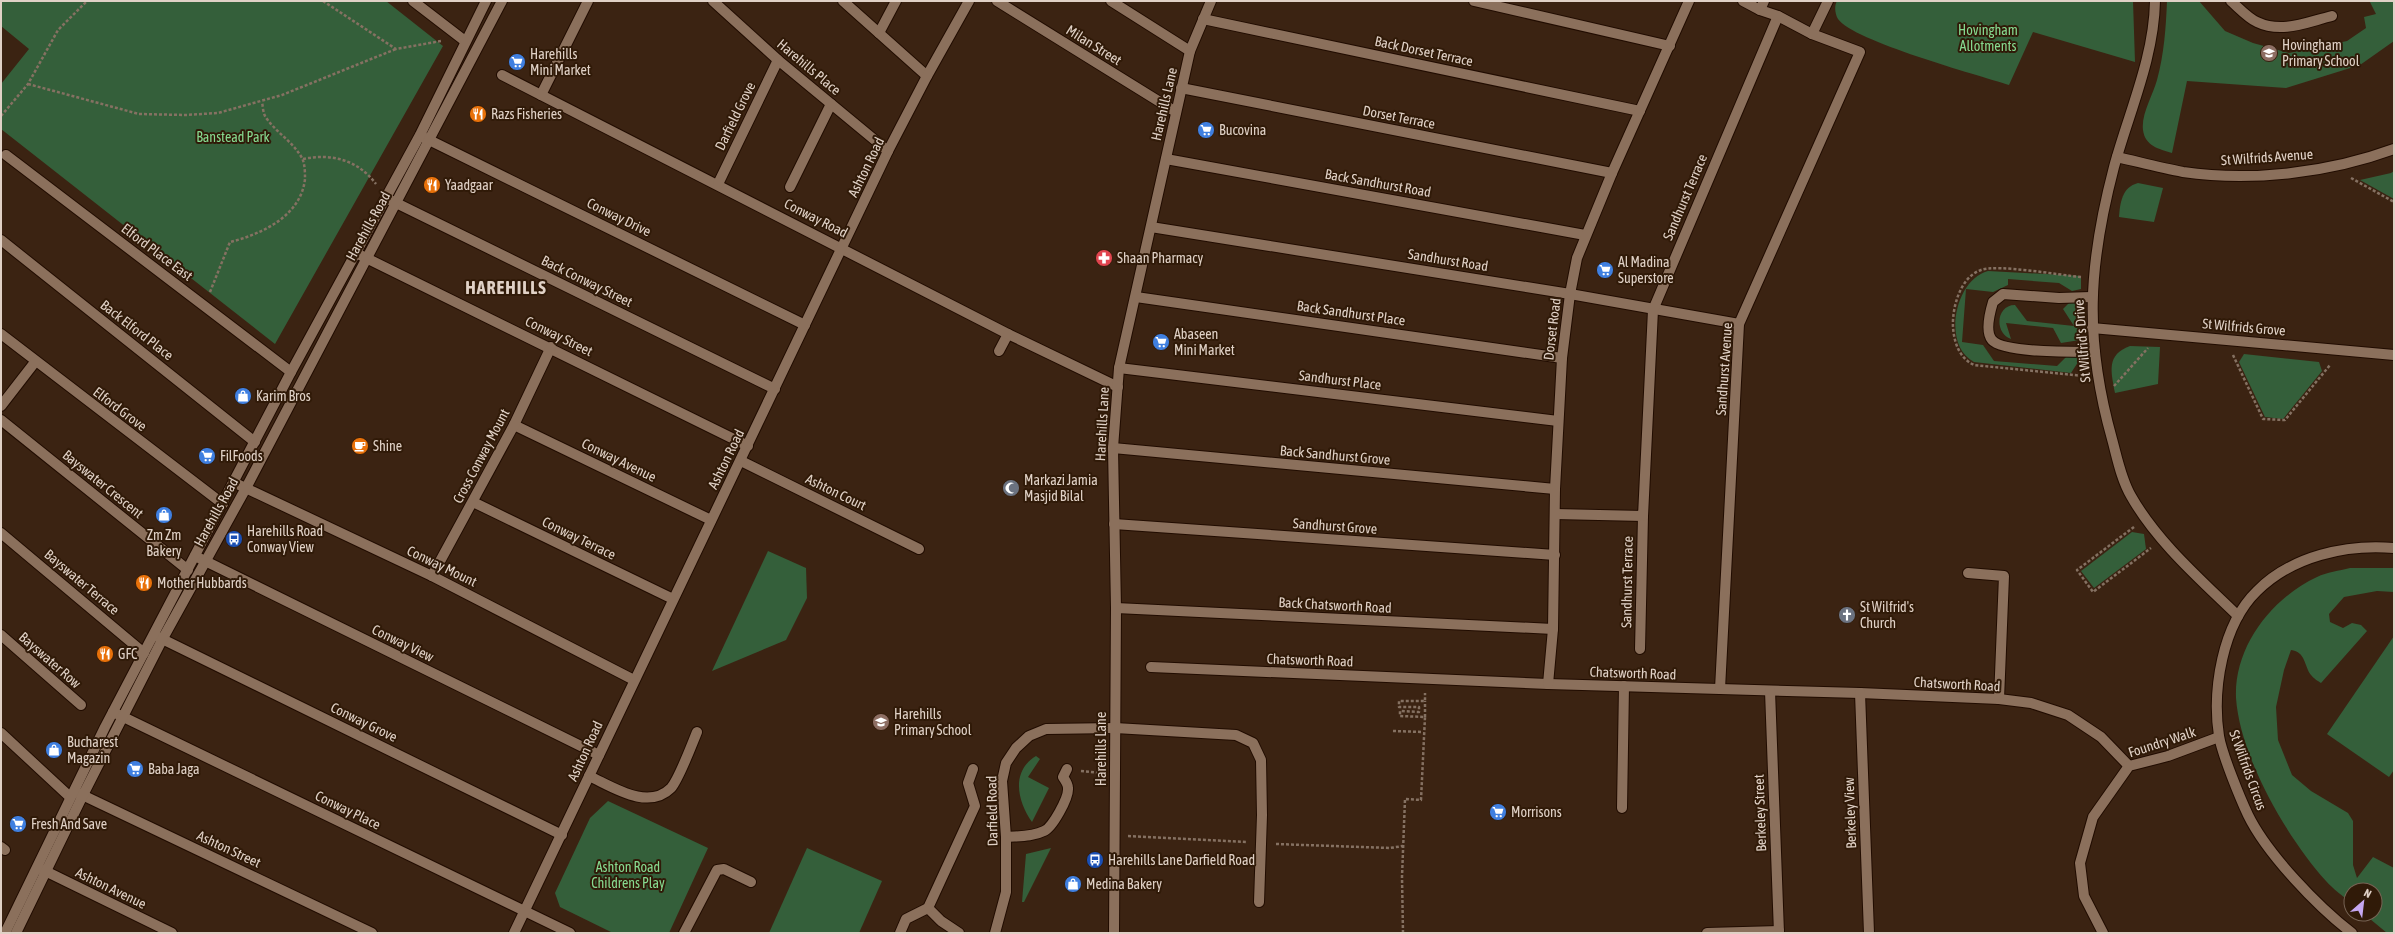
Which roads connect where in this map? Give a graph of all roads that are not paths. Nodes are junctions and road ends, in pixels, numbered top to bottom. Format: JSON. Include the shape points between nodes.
{"nodes":[{"id":1,"x":413,"y":1,"type":"edge"},
{"id":2,"x":486,"y":1,"type":"edge"},
{"id":3,"x":502,"y":1,"type":"edge"},
{"id":4,"x":588,"y":1,"type":"edge"},
{"id":5,"x":713,"y":1,"type":"edge"},
{"id":6,"x":843,"y":1,"type":"edge"},
{"id":7,"x":896,"y":1,"type":"edge"},
{"id":8,"x":970,"y":1,"type":"edge"},
{"id":9,"x":997,"y":1,"type":"edge"},
{"id":10,"x":1111,"y":1,"type":"edge"},
{"id":11,"x":1211,"y":1,"type":"edge"},
{"id":12,"x":1474,"y":1,"type":"edge"},
{"id":13,"x":1689,"y":1,"type":"edge"},
{"id":14,"x":1743,"y":1,"type":"edge"},
{"id":15,"x":1828,"y":1,"type":"edge"},
{"id":16,"x":2155,"y":1,"type":"edge"},
{"id":17,"x":2231,"y":1,"type":"edge"},
{"id":18,"x":1762,"y":6,"type":"edge"},
{"id":19,"x":1778,"y":16,"type":"junction"},
{"id":20,"x":2332,"y":16,"type":"dead end"},
{"id":21,"x":1203,"y":19,"type":"junction"},
{"id":22,"x":879,"y":33,"type":"junction"},
{"id":23,"x":1812,"y":34,"type":"junction"},
{"id":24,"x":465,"y":41,"type":"junction"},
{"id":25,"x":1670,"y":46,"type":"junction"},
{"id":26,"x":1190,"y":51,"type":"junction"},
{"id":27,"x":778,"y":60,"type":"junction"},
{"id":28,"x":502,"y":75,"type":"dead end"},
{"id":29,"x":927,"y":76,"type":"junction"},
{"id":30,"x":1181,"y":88,"type":"junction"},
{"id":31,"x":541,"y":95,"type":"junction"},
{"id":32,"x":831,"y":104,"type":"junction"},
{"id":33,"x":1640,"y":111,"type":"junction"},
{"id":34,"x":1176,"y":112,"type":"junction"},
{"id":35,"x":420,"y":135,"type":"junction"},
{"id":36,"x":430,"y":141,"type":"junction"},
{"id":37,"x":2394,"y":150,"type":"edge"},
{"id":38,"x":888,"y":151,"type":"junction"},
{"id":39,"x":6,"y":155,"type":"dead end"},
{"id":40,"x":2117,"y":157,"type":"junction"},
{"id":41,"x":1166,"y":159,"type":"junction"},
{"id":42,"x":1612,"y":173,"type":"junction"},
{"id":43,"x":718,"y":184,"type":"junction"},
{"id":44,"x":790,"y":187,"type":"dead end"},
{"id":45,"x":386,"y":198,"type":"junction"},
{"id":46,"x":396,"y":203,"type":"junction"},
{"id":47,"x":1151,"y":227,"type":"junction"},
{"id":48,"x":1585,"y":235,"type":"junction"},
{"id":49,"x":1,"y":240,"type":"edge"},
{"id":50,"x":843,"y":247,"type":"junction"},
{"id":51,"x":356,"y":253,"type":"junction"},
{"id":52,"x":366,"y":257,"type":"junction"},
{"id":53,"x":1570,"y":294,"type":"junction"},
{"id":54,"x":1136,"y":297,"type":"junction"},
{"id":55,"x":2091,"y":297,"type":"junction"},
{"id":56,"x":1652,"y":310,"type":"junction"},
{"id":57,"x":1739,"y":324,"type":"junction"},
{"id":58,"x":805,"y":325,"type":"junction"},
{"id":59,"x":2092,"y":328,"type":"junction"},
{"id":60,"x":1,"y":334,"type":"edge"},
{"id":61,"x":1008,"y":334,"type":"junction"},
{"id":62,"x":551,"y":347,"type":"junction"},
{"id":63,"x":999,"y":351,"type":"dead end"},
{"id":64,"x":2094,"y":352,"type":"junction"},
{"id":65,"x":2394,"y":355,"type":"edge"},
{"id":66,"x":1562,"y":358,"type":"junction"},
{"id":67,"x":35,"y":362,"type":"junction"},
{"id":68,"x":1119,"y":368,"type":"junction"},
{"id":69,"x":291,"y":372,"type":"junction"},
{"id":70,"x":1118,"y":387,"type":"junction"},
{"id":71,"x":775,"y":389,"type":"junction"},
{"id":72,"x":1,"y":406,"type":"edge"},
{"id":73,"x":1,"y":420,"type":"edge"},
{"id":74,"x":1558,"y":421,"type":"junction"},
{"id":75,"x":514,"y":425,"type":"junction"},
{"id":76,"x":255,"y":442,"type":"junction"},
{"id":77,"x":748,"y":446,"type":"junction"},
{"id":78,"x":1113,"y":448,"type":"junction"},
{"id":79,"x":741,"y":461,"type":"junction"},
{"id":80,"x":235,"y":483,"type":"junction"},
{"id":81,"x":246,"y":488,"type":"junction"},
{"id":82,"x":1555,"y":489,"type":"junction"},
{"id":83,"x":473,"y":502,"type":"junction"},
{"id":84,"x":223,"y":504,"type":"junction"},
{"id":85,"x":1554,"y":514,"type":"junction"},
{"id":86,"x":1642,"y":516,"type":"junction"},
{"id":87,"x":711,"y":520,"type":"junction"},
{"id":88,"x":1114,"y":524,"type":"junction"},
{"id":89,"x":1,"y":533,"type":"edge"},
{"id":90,"x":2394,"y":548,"type":"edge"},
{"id":91,"x":919,"y":549,"type":"dead end"},
{"id":92,"x":1555,"y":556,"type":"junction"},
{"id":93,"x":200,"y":559,"type":"junction"},
{"id":94,"x":188,"y":570,"type":"junction"},
{"id":95,"x":1968,"y":573,"type":"dead end"},
{"id":96,"x":432,"y":576,"type":"junction"},
{"id":97,"x":673,"y":599,"type":"junction"},
{"id":98,"x":1116,"y":608,"type":"junction"},
{"id":99,"x":2238,"y":616,"type":"junction"},
{"id":100,"x":1553,"y":629,"type":"junction"},
{"id":101,"x":1,"y":636,"type":"edge"},
{"id":102,"x":158,"y":637,"type":"junction"},
{"id":103,"x":1640,"y":649,"type":"dead end"},
{"id":104,"x":144,"y":653,"type":"junction"},
{"id":105,"x":1150,"y":667,"type":"dead end"},
{"id":106,"x":634,"y":680,"type":"junction"},
{"id":107,"x":1548,"y":684,"type":"junction"},
{"id":108,"x":1624,"y":686,"type":"junction"},
{"id":109,"x":1720,"y":689,"type":"junction"},
{"id":110,"x":1770,"y":691,"type":"junction"},
{"id":111,"x":1860,"y":693,"type":"junction"},
{"id":112,"x":1999,"y":699,"type":"junction"},
{"id":113,"x":81,"y":705,"type":"dead end"},
{"id":114,"x":113,"y":712,"type":"junction"},
{"id":115,"x":123,"y":716,"type":"junction"},
{"id":116,"x":1115,"y":728,"type":"junction"},
{"id":117,"x":698,"y":732,"type":"dead end"},
{"id":118,"x":1,"y":733,"type":"edge"},
{"id":119,"x":2220,"y":737,"type":"junction"},
{"id":120,"x":599,"y":755,"type":"junction"},
{"id":121,"x":2128,"y":766,"type":"junction"},
{"id":122,"x":973,"y":769,"type":"dead end"},
{"id":123,"x":1067,"y":769,"type":"road end"},
{"id":124,"x":589,"y":776,"type":"junction"},
{"id":125,"x":75,"y":794,"type":"junction"},
{"id":126,"x":1622,"y":808,"type":"dead end"},
{"id":127,"x":562,"y":835,"type":"junction"},
{"id":128,"x":1006,"y":837,"type":"junction"},
{"id":129,"x":41,"y":869,"type":"junction"},
{"id":130,"x":751,"y":882,"type":"dead end"},
{"id":131,"x":1259,"y":902,"type":"dead end"},
{"id":132,"x":928,"y":908,"type":"junction"},
{"id":133,"x":524,"y":911,"type":"junction"},
{"id":134,"x":1779,"y":932,"type":"edge"},
{"id":135,"x":5,"y":933,"type":"edge"},
{"id":136,"x":16,"y":933,"type":"edge"},
{"id":137,"x":172,"y":933,"type":"edge"},
{"id":138,"x":372,"y":933,"type":"edge"},
{"id":139,"x":514,"y":933,"type":"edge"},
{"id":140,"x":570,"y":933,"type":"edge"},
{"id":141,"x":684,"y":933,"type":"edge"},
{"id":142,"x":900,"y":933,"type":"edge"},
{"id":143,"x":959,"y":933,"type":"edge"},
{"id":144,"x":995,"y":933,"type":"edge"},
{"id":145,"x":1114,"y":933,"type":"edge"},
{"id":146,"x":1707,"y":933,"type":"edge"},
{"id":147,"x":1869,"y":933,"type":"edge"},
{"id":148,"x":2103,"y":933,"type":"edge"},
{"id":149,"x":2352,"y":933,"type":"edge"}],
"edges":[{"from":1,"to":24,"type":"street"},
{"from":2,"to":24,"type":"street","name":"Harehills Road"},
{"from":3,"to":36,"type":"street","name":"Harehills Road"},
{"from":4,"to":31,"type":"street"},
{"from":5,"to":27,"type":"street","name":"Harehills Place"},
{"from":6,"to":22,"type":"street"},
{"from":7,"to":22,"type":"street"},
{"from":8,"to":29,"type":"street","name":"Ashton Road"},
{"from":9,"to":34,"type":"street","name":"Milan Street"},
{"from":10,"to":26,"type":"street"},
{"from":11,"to":21,"type":"street","name":"Harehills Lane"},
{"from":12,"to":25,"type":"street"},
{"from":13,"to":25,"type":"street","name":"Dorset Road"},
{"from":14,"to":18,"type":"street"},
{"from":15,"to":23,"type":"street"},
{"from":16,"to":40,"type":"street","name":"St Wilfrid's Drive","via":[[2154,22],[2144,68]]},
{"from":17,"to":20,"type":"street","via":[[2256,22],[2274,28],[2285,28]]},
{"from":18,"to":19,"type":"street"},
{"from":19,"to":23,"type":"street"},
{"from":19,"to":56,"type":"street","name":"Sandhurst Terrace"},
{"from":21,"to":26,"type":"street","name":"Harehills Lane"},
{"from":21,"to":33,"type":"street","name":"Back Dorset Terrace"},
{"from":22,"to":29,"type":"street"},
{"from":23,"to":57,"type":"street","name":"Sandhurst Avenue","via":[[1860,52]]},
{"from":24,"to":35,"type":"street","name":"Harehills Road"},
{"from":25,"to":33,"type":"street","name":"Dorset Road"},
{"from":26,"to":30,"type":"street","name":"Harehills Lane"},
{"from":27,"to":32,"type":"street","name":"Harehills Place"},
{"from":27,"to":43,"type":"street","name":"Darfield Grove"},
{"from":28,"to":31,"type":"street","name":"Conway Road"},
{"from":29,"to":38,"type":"street","name":"Ashton Road"},
{"from":30,"to":34,"type":"street","name":"Harehills Lane"},
{"from":30,"to":42,"type":"street","name":"Dorset Terrace"},
{"from":31,"to":43,"type":"street","name":"Conway Road"},
{"from":32,"to":38,"type":"street","name":"Harehills Place"},
{"from":32,"to":44,"type":"street"},
{"from":33,"to":42,"type":"street","name":"Dorset Road"},
{"from":34,"to":41,"type":"street","name":"Harehills Lane"},
{"from":35,"to":36,"type":"street","name":"Conway Drive"},
{"from":35,"to":45,"type":"street","name":"Harehills Road"},
{"from":36,"to":46,"type":"street","name":"Harehills Road"},
{"from":36,"to":58,"type":"street","name":"Conway Drive"},
{"from":37,"to":40,"type":"street","name":"St Wilfrids Avenue","via":[[2371,158],[2301,171],[2236,176],[2183,172]]},
{"from":38,"to":50,"type":"street","name":"Ashton Road"},
{"from":39,"to":69,"type":"street","name":"Elford Place East"},
{"from":40,"to":55,"type":"street","name":"St Wilfrid's Drive","via":[[2097,240]]},
{"from":41,"to":47,"type":"street","name":"Harehills Lane"},
{"from":41,"to":48,"type":"street","name":"Back Sandhurst Road"},
{"from":42,"to":48,"type":"street","name":"Dorset Road"},
{"from":43,"to":50,"type":"street","name":"Conway Road"},
{"from":45,"to":46,"type":"street","name":"Back Conway Street"},
{"from":45,"to":51,"type":"street","name":"Harehills Road"},
{"from":46,"to":52,"type":"street","name":"Harehills Road"},
{"from":46,"to":71,"type":"street","name":"Back Conway Street"},
{"from":47,"to":53,"type":"street","name":"Sandhurst Road"},
{"from":47,"to":54,"type":"street","name":"Harehills Lane"},
{"from":48,"to":53,"type":"street","name":"Dorset Road","via":[[1577,258]]},
{"from":49,"to":76,"type":"street","name":"Back Elford Place"},
{"from":50,"to":58,"type":"street","name":"Ashton Road"},
{"from":50,"to":61,"type":"street","name":"Conway Road"},
{"from":51,"to":52,"type":"street","name":"Conway Street"},
{"from":51,"to":69,"type":"street","name":"Harehills Road"},
{"from":52,"to":62,"type":"street","name":"Conway Street"},
{"from":52,"to":81,"type":"street","name":"Harehills Road"},
{"from":53,"to":56,"type":"street","name":"Sandhurst Road"},
{"from":53,"to":66,"type":"street","name":"Dorset Road"},
{"from":54,"to":66,"type":"street","name":"Back Sandhurst Place"},
{"from":54,"to":68,"type":"street","name":"Harehills Lane"},
{"from":55,"to":59,"type":"street","name":"St Wilfrid's Drive"},
{"from":55,"to":64,"type":"street","via":[[2059,298],[2003,294],[1993,302],[1989,331],[1993,341],[2002,346],[2055,352]]},
{"from":56,"to":57,"type":"street","name":"Sandhurst Road"},
{"from":56,"to":86,"type":"street","name":"Sandhurst Terrace"},
{"from":57,"to":109,"type":"street","name":"Sandhurst Avenue"},
{"from":58,"to":71,"type":"street","name":"Ashton Road"},
{"from":59,"to":64,"type":"street","name":"St Wilfrid's Drive"},
{"from":59,"to":65,"type":"street","name":"St Wilfrids Grove"},
{"from":60,"to":67,"type":"street","name":"Elford Grove"},
{"from":61,"to":63,"type":"street"},
{"from":61,"to":70,"type":"street","name":"Conway Road"},
{"from":62,"to":75,"type":"street","name":"Cross Conway Mount"},
{"from":62,"to":77,"type":"street","name":"Conway Street"},
{"from":64,"to":99,"type":"street","name":"St Wilfrid's Drive","via":[[2102,399],[2118,462],[2128,489],[2145,518],[2163,539]]},
{"from":66,"to":74,"type":"street","name":"Dorset Road"},
{"from":67,"to":72,"type":"street"},
{"from":67,"to":84,"type":"street","name":"Elford Grove"},
{"from":68,"to":70,"type":"street","name":"Harehills Lane"},
{"from":68,"to":74,"type":"street","name":"Sandhurst Place"},
{"from":69,"to":76,"type":"street","name":"Harehills Road"},
{"from":70,"to":78,"type":"street","name":"Harehills Lane"},
{"from":71,"to":77,"type":"street","name":"Ashton Road"},
{"from":73,"to":94,"type":"street","name":"Bayswater Crescent"},
{"from":74,"to":82,"type":"street","name":"Dorset Road"},
{"from":75,"to":83,"type":"street","name":"Cross Conway Mount"},
{"from":75,"to":87,"type":"street","name":"Conway Avenue"},
{"from":76,"to":80,"type":"street","name":"Harehills Road"},
{"from":77,"to":79,"type":"street","name":"Ashton Road"},
{"from":78,"to":82,"type":"street","name":"Back Sandhurst Grove"},
{"from":78,"to":88,"type":"street","name":"Harehills Lane"},
{"from":79,"to":87,"type":"street","name":"Ashton Road"},
{"from":79,"to":91,"type":"street","name":"Ashton Court"},
{"from":80,"to":81,"type":"street","name":"Conway Mount"},
{"from":80,"to":84,"type":"street","name":"Harehills Road"},
{"from":81,"to":93,"type":"street","name":"Harehills Road"},
{"from":81,"to":96,"type":"street","name":"Conway Mount"},
{"from":82,"to":85,"type":"street","name":"Dorset Road"},
{"from":83,"to":96,"type":"street","name":"Cross Conway Mount"},
{"from":83,"to":97,"type":"street","name":"Conway Terrace"},
{"from":84,"to":93,"type":"street","name":"Harehills Road"},
{"from":85,"to":86,"type":"street","name":"Sandhurst Terrace"},
{"from":85,"to":92,"type":"street","name":"Dorset Road"},
{"from":86,"to":103,"type":"street","name":"Sandhurst Terrace"},
{"from":87,"to":97,"type":"street","name":"Ashton Road"},
{"from":88,"to":92,"type":"street","name":"Sandhurst Grove"},
{"from":88,"to":98,"type":"street","name":"Harehills Lane"},
{"from":89,"to":104,"type":"street","name":"Bayswater Terrace"},
{"from":90,"to":99,"type":"street","name":"St Wilfrids Circus","via":[[2348,549],[2312,557],[2280,573],[2256,591]]},
{"from":92,"to":100,"type":"street","name":"Dorset Road"},
{"from":93,"to":94,"type":"street","name":"Harehills Road"},
{"from":93,"to":102,"type":"street","name":"Harehills Road"},
{"from":93,"to":120,"type":"street","name":"Conway View"},
{"from":94,"to":102,"type":"street","name":"Harehills Road"},
{"from":95,"to":112,"type":"street","via":[[2004,576]]},
{"from":96,"to":106,"type":"street","name":"Conway Mount"},
{"from":97,"to":106,"type":"street","name":"Ashton Road"},
{"from":98,"to":100,"type":"street","name":"Back Chatsworth Road"},
{"from":98,"to":116,"type":"street","name":"Harehills Lane"},
{"from":99,"to":119,"type":"street","name":"St Wilfrids Circus","via":[[2221,661],[2216,698]]},
{"from":100,"to":107,"type":"street","name":"Dorset Road"},
{"from":101,"to":113,"type":"street","name":"Bayswater Row"},
{"from":102,"to":104,"type":"street","name":"Harehills Road"},
{"from":102,"to":115,"type":"street","name":"Harehills Road"},
{"from":102,"to":127,"type":"street","name":"Conway Grove"},
{"from":104,"to":114,"type":"street","name":"Harehills Road"},
{"from":105,"to":107,"type":"street","name":"Chatsworth Road"},
{"from":106,"to":120,"type":"street","name":"Ashton Road"},
{"from":107,"to":108,"type":"street","name":"Chatsworth Road"},
{"from":108,"to":109,"type":"street","name":"Chatsworth Road"},
{"from":108,"to":126,"type":"street"},
{"from":109,"to":110,"type":"street","name":"Chatsworth Road"},
{"from":110,"to":111,"type":"street","name":"Chatsworth Road"},
{"from":110,"to":134,"type":"street","name":"Berkeley Street"},
{"from":111,"to":112,"type":"street","name":"Chatsworth Road"},
{"from":111,"to":147,"type":"street","name":"Berkeley View"},
{"from":112,"to":121,"type":"street","name":"Chatsworth Road","via":[[2031,703],[2068,715],[2101,737]]},
{"from":114,"to":115,"type":"street","name":"Conway Place"},
{"from":114,"to":125,"type":"street","name":"Harehills Road"},
{"from":115,"to":125,"type":"street","name":"Harehills Road"},
{"from":115,"to":133,"type":"street","name":"Conway Place"},
{"from":116,"to":128,"type":"street","name":"Darfield Road","via":[[1046,729],[1029,736],[1016,748],[1006,763],[1002,781]]},
{"from":116,"to":131,"type":"street","name":"Darfield Road","via":[[1236,735],[1253,743],[1261,760]]},
{"from":116,"to":145,"type":"street","name":"Harehills Lane"},
{"from":117,"to":124,"type":"street","via":[[672,787],[656,798],[640,798]]},
{"from":118,"to":125,"type":"street","name":"Ashton Street"},
{"from":119,"to":121,"type":"street","name":"Foundry Walk","via":[[2168,756]]},
{"from":119,"to":149,"type":"street","name":"St Wilfrids Circus","via":[[2249,816],[2277,857],[2311,896]]},
{"from":120,"to":124,"type":"street","name":"Ashton Road"},
{"from":121,"to":148,"type":"street","name":"Foundry Walk","via":[[2093,817],[2080,863],[2084,896]]},
{"from":122,"to":132,"type":"street","via":[[968,784],[974,806]]},
{"from":123,"to":128,"type":"street","via":[[1063,777],[1068,786],[1068,795],[1046,831]]},
{"from":124,"to":127,"type":"street","name":"Ashton Road"},
{"from":125,"to":129,"type":"street","name":"Harehills Road"},
{"from":125,"to":138,"type":"street","name":"Ashton Street"},
{"from":127,"to":133,"type":"street","name":"Ashton Road"},
{"from":128,"to":144,"type":"street","name":"Darfield Road","via":[[1006,892]]},
{"from":129,"to":135,"type":"street","name":"Harehills Road"},
{"from":129,"to":136,"type":"street","name":"Harehills Road"},
{"from":129,"to":137,"type":"street","name":"Ashton Avenue"},
{"from":130,"to":141,"type":"street","via":[[724,869],[717,870]]},
{"from":132,"to":142,"type":"street","via":[[906,919]]},
{"from":132,"to":143,"type":"street"},
{"from":133,"to":139,"type":"street","name":"Ashton Road"},
{"from":133,"to":140,"type":"street","name":"Conway Place"},
{"from":134,"to":146,"type":"street"}]}
